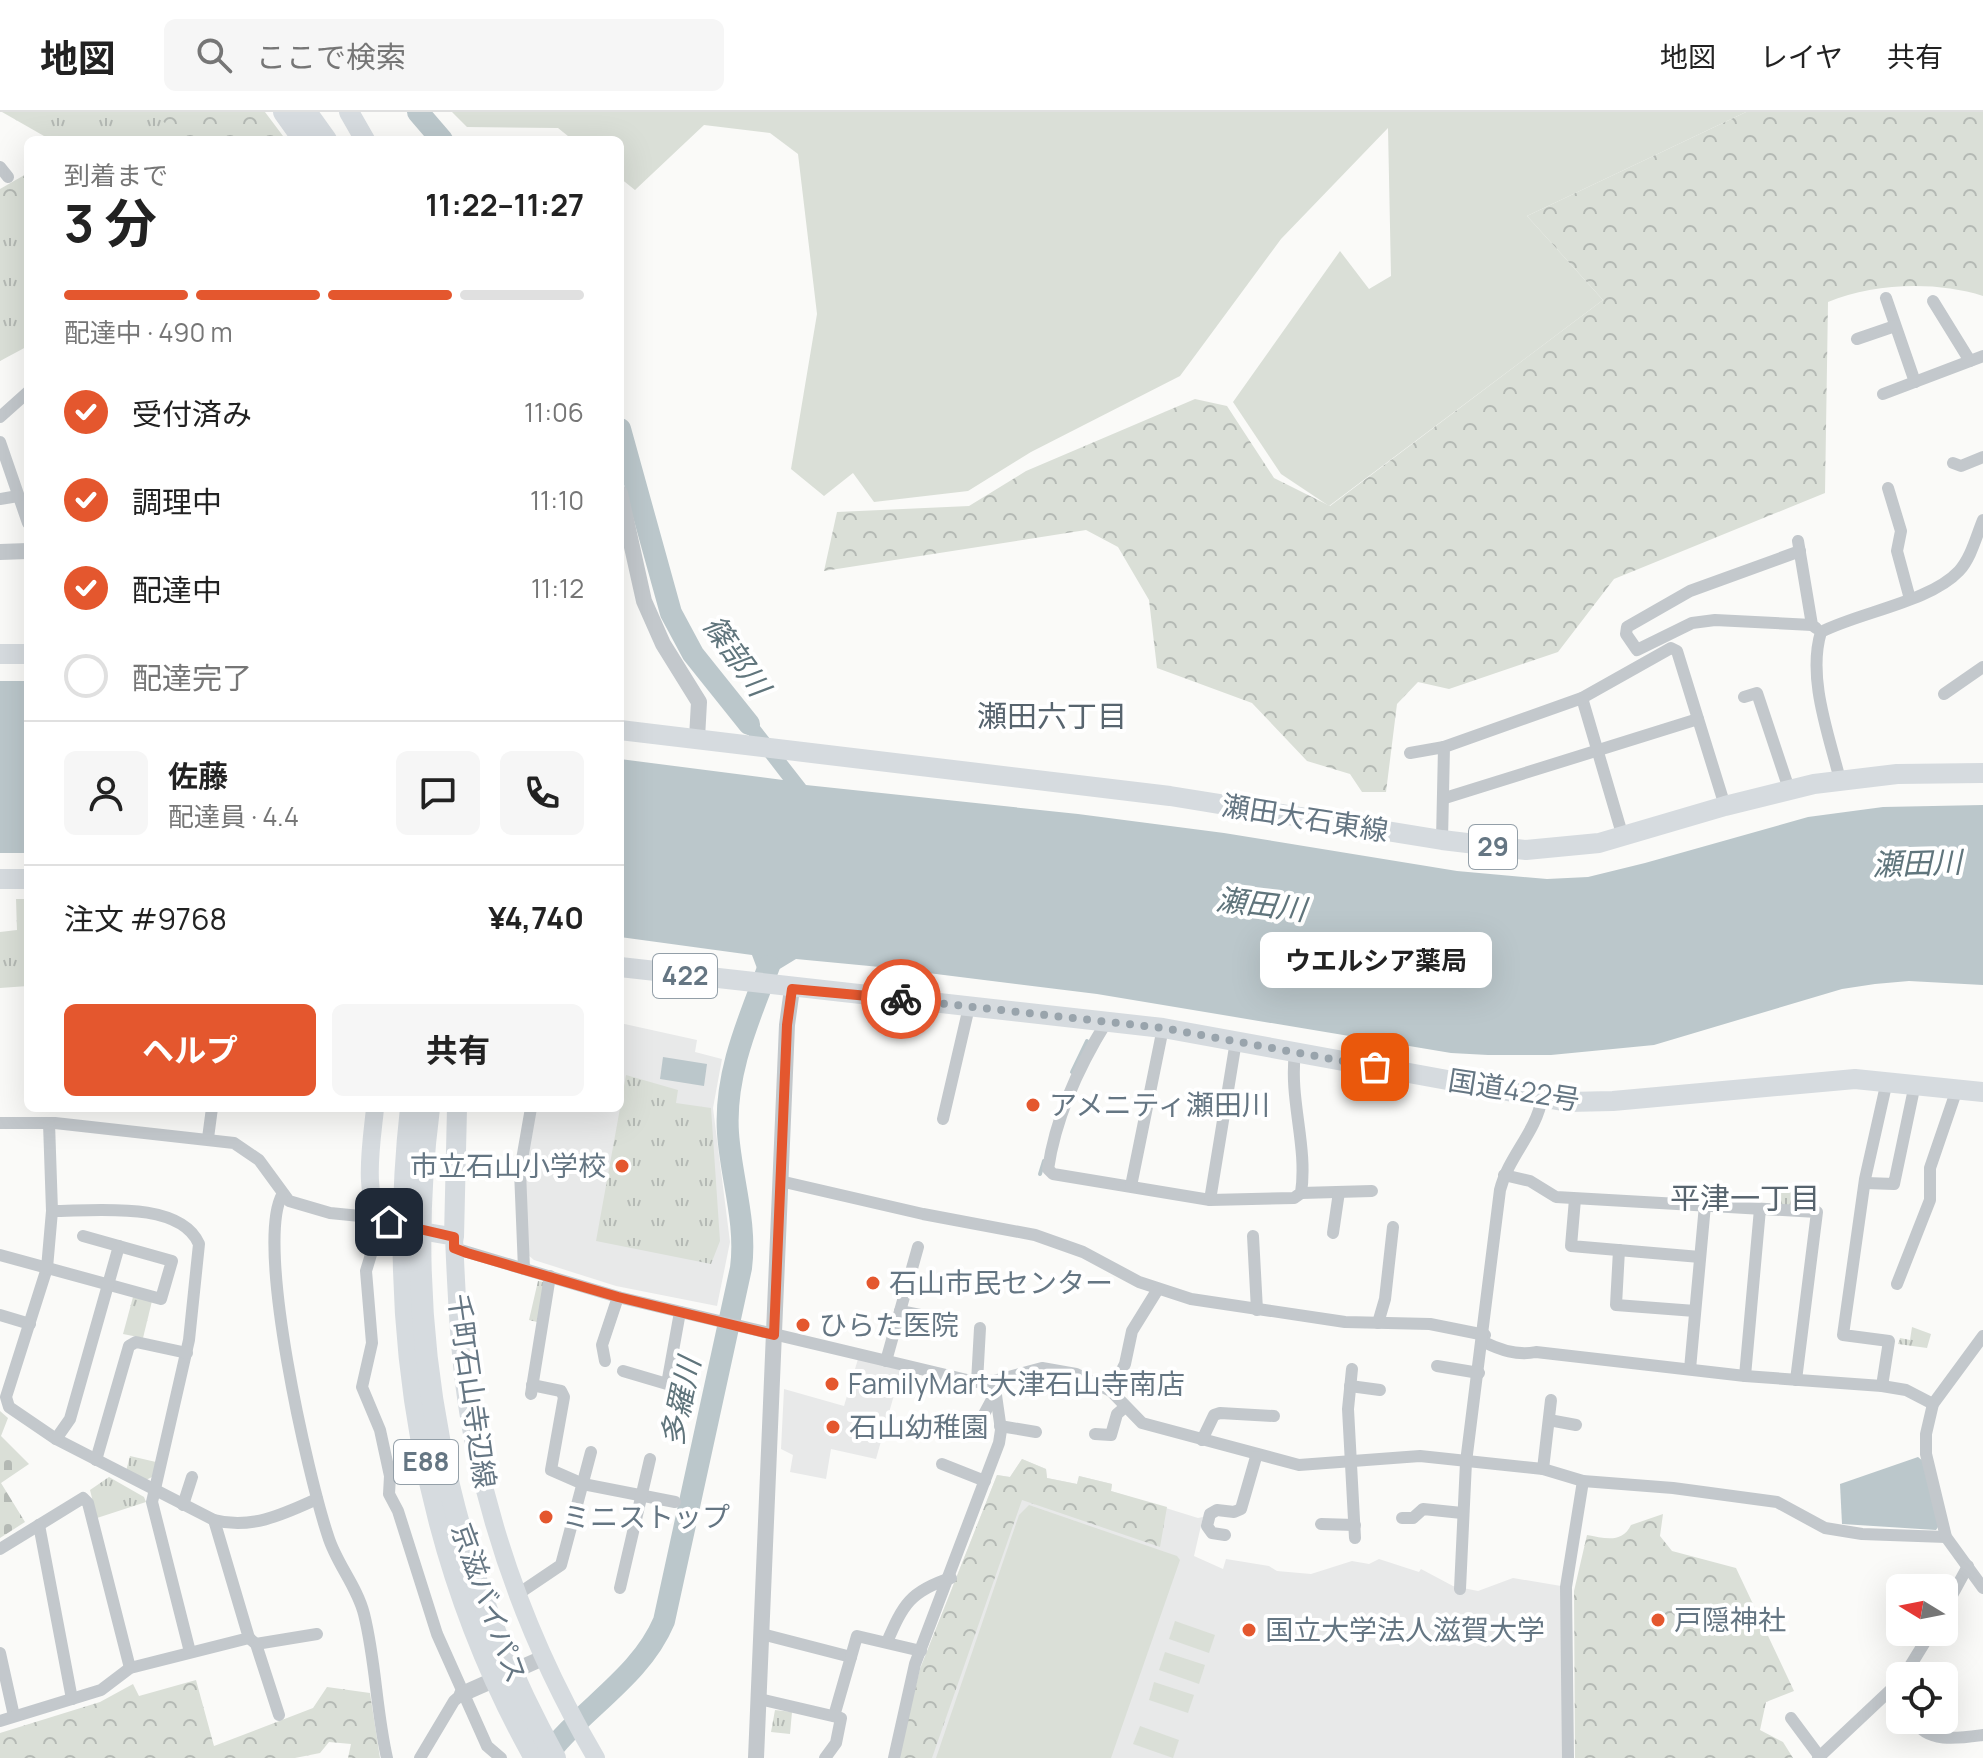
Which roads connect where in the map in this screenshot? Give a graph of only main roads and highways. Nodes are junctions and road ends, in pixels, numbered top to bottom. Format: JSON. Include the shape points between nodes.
{"nodes":[{"id":1,"x":284,"y":112,"type":"edge"},
{"id":2,"x":306,"y":112,"type":"edge"},
{"id":3,"x":349,"y":112,"type":"edge"},
{"id":4,"x":301,"y":136,"type":"edge"},
{"id":5,"x":323,"y":136,"type":"edge"},
{"id":6,"x":363,"y":136,"type":"edge"},
{"id":7,"x":0,"y":654,"type":"edge"},
{"id":8,"x":24,"y":654,"type":"edge"},
{"id":9,"x":624,"y":730,"type":"edge"},
{"id":10,"x":1983,"y":773,"type":"edge"},
{"id":11,"x":0,"y":879,"type":"edge"},
{"id":12,"x":24,"y":879,"type":"edge"},
{"id":13,"x":624,"y":968,"type":"edge"},
{"id":14,"x":1983,"y":1092,"type":"edge"},
{"id":15,"x":375,"y":1112,"type":"edge"},
{"id":16,"x":411,"y":1112,"type":"edge"},
{"id":17,"x":428,"y":1112,"type":"edge"},
{"id":18,"x":457,"y":1112,"type":"edge"},
{"id":19,"x":454,"y":1242,"type":"junction"},
{"id":20,"x":411,"y":1246,"type":"junction"},
{"id":21,"x":500,"y":1666,"type":"junction"},
{"id":22,"x":535,"y":1758,"type":"edge"},
{"id":23,"x":555,"y":1758,"type":"edge"},
{"id":24,"x":596,"y":1758,"type":"edge"}],
"edges":[{"from":1,"to":4,"type":"highway"},
{"from":2,"to":5,"type":"highway"},
{"from":3,"to":6,"type":"main road"},
{"from":7,"to":8,"type":"main road"},
{"from":9,"to":10,"type":"main road","name":"瀬田大石東線","number":"29","via":[[1170,796],[1442,840],[1550,850],[1623,837],[1789,789],[1920,773]]},
{"from":11,"to":12,"type":"main road"},
{"from":13,"to":14,"type":"main road","name":"国道422号","number":"422","via":[[1163,1028],[1542,1098],[1613,1101],[1827,1080]]},
{"from":15,"to":19,"type":"main road","via":[[370,1186],[379,1214]]},
{"from":16,"to":20,"type":"highway","name":"京滋バイパス","number":"E88"},
{"from":17,"to":20,"type":"highway","name":"京滋バイパス","number":"E88"},
{"from":18,"to":19,"type":"main road"},
{"from":19,"to":24,"type":"main road","name":"千町石山寺辺線","via":[[474,1445],[488,1505],[543,1658]]},
{"from":20,"to":21,"type":"highway","name":"京滋バイパス","number":"E88","via":[[444,1465]]},
{"from":21,"to":22,"type":"highway","name":"京滋バイパス","number":"E88"},
{"from":21,"to":23,"type":"highway","name":"京滋バイパス","number":"E88"}]}
